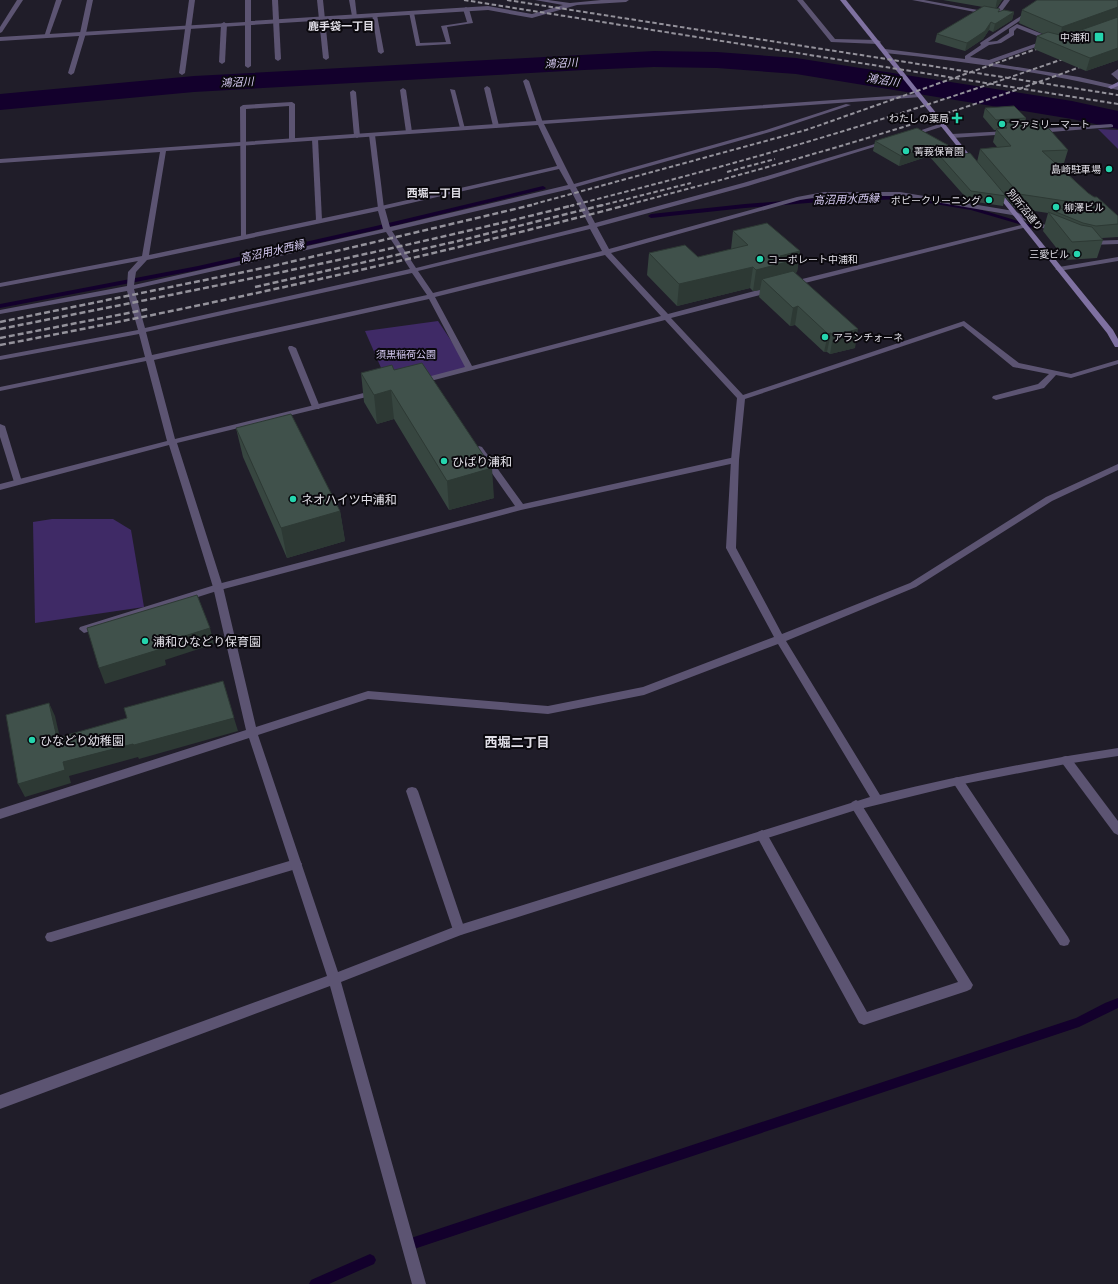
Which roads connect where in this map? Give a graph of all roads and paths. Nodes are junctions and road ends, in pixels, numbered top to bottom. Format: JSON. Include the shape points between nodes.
{"nodes":[{"id":1,"x":20,"y":0,"type":"edge"},
{"id":2,"x":59,"y":0,"type":"edge"},
{"id":3,"x":90,"y":0,"type":"edge"},
{"id":4,"x":192,"y":0,"type":"edge"},
{"id":5,"x":248,"y":0,"type":"edge"},
{"id":6,"x":275,"y":0,"type":"edge"},
{"id":7,"x":320,"y":0,"type":"edge"},
{"id":8,"x":352,"y":0,"type":"edge"},
{"id":9,"x":538,"y":0,"type":"edge"},
{"id":10,"x":626,"y":0,"type":"edge"},
{"id":11,"x":800,"y":0,"type":"edge"},
{"id":12,"x":842,"y":0,"type":"edge"},
{"id":13,"x":915,"y":0,"type":"edge"},
{"id":14,"x":1007,"y":0,"type":"edge"},
{"id":15,"x":1048,"y":0,"type":"edge"},
{"id":16,"x":601,"y":1,"type":"edge"},
{"id":17,"x":570,"y":5,"type":"junction"},
{"id":18,"x":466,"y":9,"type":"junction"},
{"id":19,"x":411,"y":13,"type":"junction"},
{"id":20,"x":997,"y":14,"type":"junction"},
{"id":21,"x":374,"y":15,"type":"junction"},
{"id":22,"x":1005,"y":15,"type":"edge"},
{"id":23,"x":355,"y":16,"type":"junction"},
{"id":24,"x":1013,"y":17,"type":"edge"},
{"id":25,"x":322,"y":18,"type":"junction"},
{"id":26,"x":1020,"y":18,"type":"junction"},
{"id":27,"x":277,"y":21,"type":"junction"},
{"id":28,"x":248,"y":23,"type":"junction"},
{"id":29,"x":224,"y":24,"type":"junction"},
{"id":30,"x":188,"y":27,"type":"junction"},
{"id":31,"x":0,"y":31,"type":"edge"},
{"id":32,"x":83,"y":33,"type":"junction"},
{"id":33,"x":46,"y":36,"type":"junction"},
{"id":34,"x":0,"y":39,"type":"edge"},
{"id":35,"x":878,"y":42,"type":"junction"},
{"id":36,"x":885,"y":51,"type":"junction"},
{"id":37,"x":381,"y":52,"type":"dead end"},
{"id":38,"x":326,"y":58,"type":"dead end"},
{"id":39,"x":278,"y":59,"type":"dead end"},
{"id":40,"x":958,"y":59,"type":"junction"},
{"id":41,"x":222,"y":62,"type":"dead end"},
{"id":42,"x":989,"y":62,"type":"joint"},
{"id":43,"x":248,"y":66,"type":"dead end"},
{"id":44,"x":1118,"y":71,"type":"edge"},
{"id":45,"x":71,"y":73,"type":"dead end"},
{"id":46,"x":182,"y":73,"type":"dead end"},
{"id":47,"x":1118,"y":78,"type":"edge"},
{"id":48,"x":526,"y":81,"type":"dead end"},
{"id":49,"x":1118,"y":84,"type":"edge"},
{"id":50,"x":1111,"y":87,"type":"junction"},
{"id":51,"x":487,"y":88,"type":"dead end"},
{"id":52,"x":1118,"y":88,"type":"edge"},
{"id":53,"x":403,"y":90,"type":"dead end"},
{"id":54,"x":452,"y":90,"type":"dead end"},
{"id":55,"x":353,"y":92,"type":"dead end"},
{"id":56,"x":920,"y":96,"type":"junction"},
{"id":57,"x":865,"y":100,"type":"junction"},
{"id":58,"x":540,"y":123,"type":"junction"},
{"id":59,"x":942,"y":125,"type":"junction"},
{"id":60,"x":496,"y":126,"type":"junction"},
{"id":61,"x":1111,"y":126,"type":"dead end"},
{"id":62,"x":463,"y":128,"type":"junction"},
{"id":63,"x":409,"y":132,"type":"junction"},
{"id":64,"x":1016,"y":132,"type":"edge"},
{"id":65,"x":1031,"y":132,"type":"edge"},
{"id":66,"x":372,"y":135,"type":"junction"},
{"id":67,"x":357,"y":136,"type":"junction"},
{"id":68,"x":952,"y":136,"type":"junction"},
{"id":69,"x":315,"y":139,"type":"junction"},
{"id":70,"x":292,"y":140,"type":"junction"},
{"id":71,"x":242,"y":144,"type":"junction"},
{"id":72,"x":163,"y":150,"type":"junction"},
{"id":73,"x":0,"y":161,"type":"edge"},
{"id":74,"x":562,"y":167,"type":"junction"},
{"id":75,"x":981,"y":172,"type":"edge"},
{"id":76,"x":990,"y":183,"type":"edge"},
{"id":77,"x":573,"y":186,"type":"junction"},
{"id":78,"x":381,"y":208,"type":"junction"},
{"id":79,"x":1014,"y":213,"type":"junction"},
{"id":80,"x":319,"y":220,"type":"junction"},
{"id":81,"x":1023,"y":224,"type":"junction"},
{"id":82,"x":592,"y":226,"type":"junction"},
{"id":83,"x":387,"y":230,"type":"junction"},
{"id":84,"x":1063,"y":234,"type":"edge"},
{"id":85,"x":243,"y":236,"type":"junction"},
{"id":86,"x":1084,"y":242,"type":"edge"},
{"id":87,"x":1118,"y":242,"type":"edge"},
{"id":88,"x":607,"y":253,"type":"junction"},
{"id":89,"x":145,"y":258,"type":"junction"},
{"id":90,"x":1118,"y":259,"type":"edge"},
{"id":91,"x":1059,"y":269,"type":"junction"},
{"id":92,"x":416,"y":270,"type":"junction"},
{"id":93,"x":0,"y":285,"type":"edge"},
{"id":94,"x":129,"y":286,"type":"junction"},
{"id":95,"x":431,"y":296,"type":"junction"},
{"id":96,"x":0,"y":312,"type":"edge"},
{"id":97,"x":664,"y":316,"type":"junction"},
{"id":98,"x":143,"y":332,"type":"junction"},
{"id":99,"x":1118,"y":345,"type":"edge"},
{"id":100,"x":292,"y":348,"type":"dead end"},
{"id":101,"x":0,"y":358,"type":"edge"},
{"id":102,"x":150,"y":359,"type":"junction"},
{"id":103,"x":1118,"y":362,"type":"edge"},
{"id":104,"x":470,"y":369,"type":"junction"},
{"id":105,"x":1053,"y":374,"type":"junction"},
{"id":106,"x":414,"y":383,"type":"edge"},
{"id":107,"x":0,"y":389,"type":"edge"},
{"id":108,"x":384,"y":390,"type":"edge"},
{"id":109,"x":742,"y":398,"type":"junction"},
{"id":110,"x":996,"y":398,"type":"dead end"},
{"id":111,"x":316,"y":407,"type":"junction"},
{"id":112,"x":1,"y":426,"type":"dead end"},
{"id":113,"x":172,"y":442,"type":"junction"},
{"id":114,"x":475,"y":443,"type":"edge"},
{"id":115,"x":735,"y":460,"type":"junction"},
{"id":116,"x":1118,"y":467,"type":"edge"},
{"id":117,"x":18,"y":482,"type":"junction"},
{"id":118,"x":0,"y":487,"type":"edge"},
{"id":119,"x":521,"y":508,"type":"junction"},
{"id":120,"x":218,"y":587,"type":"junction"},
{"id":121,"x":84,"y":629,"type":"dead end"},
{"id":122,"x":780,"y":639,"type":"junction"},
{"id":123,"x":252,"y":732,"type":"junction"},
{"id":124,"x":1118,"y":752,"type":"edge"},
{"id":125,"x":1066,"y":760,"type":"junction"},
{"id":126,"x":958,"y":781,"type":"junction"},
{"id":127,"x":412,"y":791,"type":"dead end"},
{"id":128,"x":877,"y":799,"type":"junction"},
{"id":129,"x":856,"y":805,"type":"junction"},
{"id":130,"x":0,"y":814,"type":"edge"},
{"id":131,"x":1118,"y":830,"type":"edge"},
{"id":132,"x":762,"y":836,"type":"junction"},
{"id":133,"x":296,"y":864,"type":"junction"},
{"id":134,"x":459,"y":930,"type":"junction"},
{"id":135,"x":51,"y":937,"type":"dead end"},
{"id":136,"x":1064,"y":941,"type":"dead end"},
{"id":137,"x":334,"y":979,"type":"junction"},
{"id":138,"x":0,"y":1102,"type":"edge"},
{"id":139,"x":419,"y":1284,"type":"edge"}],
"edges":[{"from":1,"to":31,"type":"street"},
{"from":2,"to":33,"type":"street"},
{"from":3,"to":32,"type":"street"},
{"from":4,"to":30,"type":"street"},
{"from":5,"to":28,"type":"street"},
{"from":6,"to":27,"type":"street"},
{"from":7,"to":25,"type":"street"},
{"from":8,"to":23,"type":"street"},
{"from":9,"to":17,"type":"street"},
{"from":10,"to":16,"type":"street"},
{"from":11,"to":35,"type":"street","via":[[833,41]]},
{"from":12,"to":35,"type":"street"},
{"from":13,"to":20,"type":"street"},
{"from":14,"to":20,"type":"street"},
{"from":15,"to":26,"type":"street"},
{"from":16,"to":17,"type":"street","via":[[577,2]]},
{"from":17,"to":18,"type":"street","via":[[532,16],[488,8]]},
{"from":18,"to":19,"type":"street"},
{"from":18,"to":19,"type":"street","via":[[470,23],[444,26],[449,43],[418,45]]},
{"from":19,"to":21,"type":"street"},
{"from":20,"to":22,"type":"street"},
{"from":21,"to":23,"type":"street"},
{"from":21,"to":37,"type":"street"},
{"from":23,"to":25,"type":"street"},
{"from":24,"to":26,"type":"street"},
{"from":25,"to":27,"type":"street"},
{"from":25,"to":38,"type":"street"},
{"from":26,"to":40,"type":"street"},
{"from":27,"to":28,"type":"street"},
{"from":27,"to":39,"type":"street"},
{"from":28,"to":29,"type":"street"},
{"from":28,"to":43,"type":"street"},
{"from":29,"to":30,"type":"street"},
{"from":29,"to":41,"type":"street"},
{"from":30,"to":32,"type":"street"},
{"from":30,"to":46,"type":"street"},
{"from":32,"to":33,"type":"street"},
{"from":32,"to":45,"type":"street"},
{"from":33,"to":34,"type":"street"},
{"from":35,"to":36,"type":"street"},
{"from":36,"to":40,"type":"street"},
{"from":36,"to":56,"type":"street"},
{"from":40,"to":50,"type":"street","via":[[1079,79]]},
{"from":42,"to":42,"type":"street","via":[[970,60],[967,57],[987,44],[999,42],[1012,34],[1011,30],[1017,26],[1048,38],[1044,39],[1048,41]]},
{"from":44,"to":47,"type":"street","via":[[1114,74]]},
{"from":48,"to":58,"type":"street"},
{"from":49,"to":50,"type":"street"},
{"from":50,"to":52,"type":"street"},
{"from":51,"to":60,"type":"street"},
{"from":53,"to":63,"type":"street"},
{"from":54,"to":62,"type":"street"},
{"from":55,"to":67,"type":"street"},
{"from":56,"to":57,"type":"street"},
{"from":56,"to":59,"type":"street"},
{"from":57,"to":58,"type":"street"},
{"from":57,"to":77,"type":"street","via":[[768,131]]},
{"from":58,"to":60,"type":"street"},
{"from":58,"to":74,"type":"street"},
{"from":59,"to":68,"type":"street"},
{"from":59,"to":82,"type":"street"},
{"from":60,"to":62,"type":"street"},
{"from":61,"to":65,"type":"street"},
{"from":62,"to":63,"type":"street"},
{"from":63,"to":66,"type":"street"},
{"from":64,"to":68,"type":"street"},
{"from":66,"to":67,"type":"street"},
{"from":66,"to":78,"type":"street"},
{"from":67,"to":69,"type":"street"},
{"from":68,"to":75,"type":"street"},
{"from":69,"to":70,"type":"street"},
{"from":69,"to":80,"type":"street"},
{"from":70,"to":71,"type":"street"},
{"from":70,"to":71,"type":"street","via":[[292,104],[250,106],[243,107]]},
{"from":71,"to":72,"type":"street"},
{"from":71,"to":85,"type":"street"},
{"from":72,"to":73,"type":"street"},
{"from":72,"to":89,"type":"street"},
{"from":74,"to":77,"type":"street"},
{"from":74,"to":78,"type":"street"},
{"from":76,"to":79,"type":"street","name":"別所沼通り"},
{"from":77,"to":82,"type":"street"},
{"from":77,"to":83,"type":"street"},
{"from":78,"to":80,"type":"street"},
{"from":78,"to":83,"type":"street"},
{"from":79,"to":81,"type":"street","name":"別所沼通り"},
{"from":79,"to":84,"type":"street"},
{"from":79,"to":88,"type":"street","via":[[900,194],[824,194],[799,198]]},
{"from":80,"to":85,"type":"street"},
{"from":81,"to":91,"type":"street","name":"別所沼通り"},
{"from":81,"to":97,"type":"street"},
{"from":82,"to":88,"type":"street"},
{"from":82,"to":92,"type":"street"},
{"from":83,"to":92,"type":"street"},
{"from":83,"to":94,"type":"street"},
{"from":85,"to":89,"type":"street"},
{"from":86,"to":87,"type":"street"},
{"from":88,"to":95,"type":"street"},
{"from":88,"to":97,"type":"street"},
{"from":89,"to":93,"type":"street"},
{"from":89,"to":94,"type":"street","via":[[132,272]]},
{"from":90,"to":91,"type":"street"},
{"from":91,"to":99,"type":"street","name":"別所沼通り"},
{"from":92,"to":95,"type":"street"},
{"from":92,"to":98,"type":"street"},
{"from":94,"to":96,"type":"street"},
{"from":94,"to":98,"type":"street"},
{"from":95,"to":102,"type":"street"},
{"from":95,"to":104,"type":"street"},
{"from":97,"to":104,"type":"street"},
{"from":97,"to":109,"type":"street"},
{"from":98,"to":101,"type":"street"},
{"from":98,"to":102,"type":"street"},
{"from":100,"to":111,"type":"street"},
{"from":102,"to":107,"type":"street"},
{"from":102,"to":113,"type":"street"},
{"from":103,"to":105,"type":"street","via":[[1071,376]]},
{"from":104,"to":106,"type":"street","via":[[431,382]]},
{"from":105,"to":109,"type":"street","via":[[1016,365],[964,323]]},
{"from":105,"to":110,"type":"street","via":[[1041,386]]},
{"from":108,"to":111,"type":"street"},
{"from":109,"to":115,"type":"street"},
{"from":111,"to":113,"type":"street"},
{"from":112,"to":117,"type":"street"},
{"from":113,"to":117,"type":"street"},
{"from":113,"to":120,"type":"street"},
{"from":114,"to":119,"type":"street"},
{"from":115,"to":119,"type":"street"},
{"from":115,"to":122,"type":"street","via":[[730,548]]},
{"from":116,"to":122,"type":"street","via":[[1049,499],[913,585]]},
{"from":117,"to":118,"type":"street"},
{"from":119,"to":120,"type":"street"},
{"from":120,"to":121,"type":"street"},
{"from":120,"to":123,"type":"street"},
{"from":122,"to":123,"type":"street","via":[[644,691],[548,710],[368,695]]},
{"from":122,"to":128,"type":"street"},
{"from":123,"to":130,"type":"street"},
{"from":123,"to":133,"type":"street"},
{"from":124,"to":125,"type":"street"},
{"from":125,"to":126,"type":"street"},
{"from":125,"to":131,"type":"street"},
{"from":126,"to":128,"type":"street"},
{"from":126,"to":136,"type":"street"},
{"from":127,"to":134,"type":"street"},
{"from":128,"to":129,"type":"street"},
{"from":129,"to":132,"type":"street"},
{"from":129,"to":132,"type":"street","via":[[967,985],[864,1018]]},
{"from":132,"to":134,"type":"street"},
{"from":133,"to":135,"type":"street"},
{"from":133,"to":137,"type":"street"},
{"from":134,"to":137,"type":"street"},
{"from":137,"to":138,"type":"street"},
{"from":137,"to":139,"type":"street"}]}
